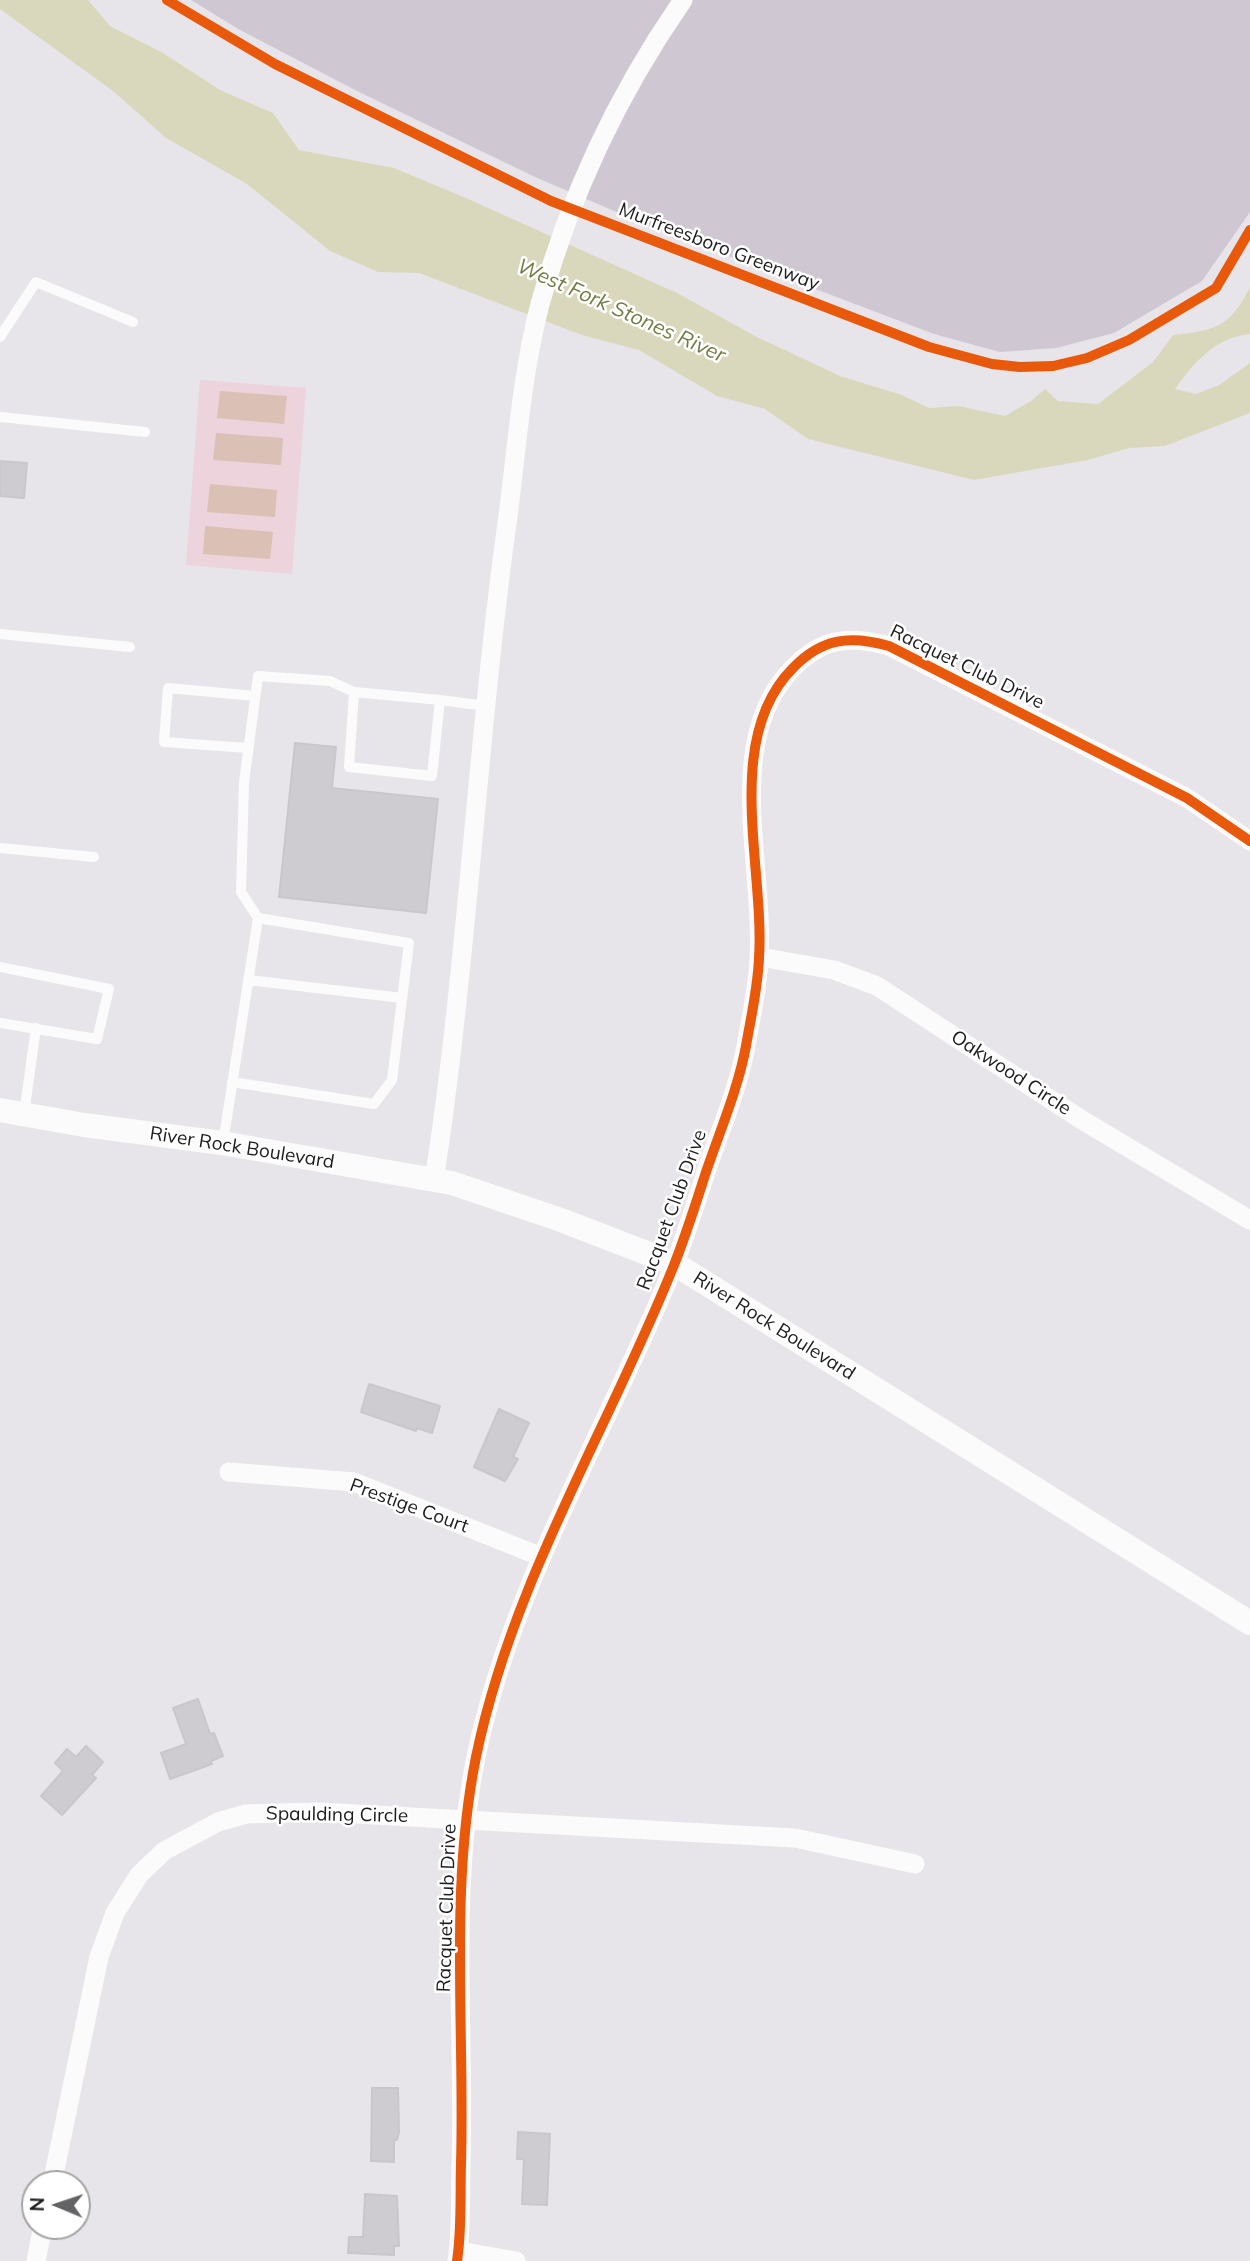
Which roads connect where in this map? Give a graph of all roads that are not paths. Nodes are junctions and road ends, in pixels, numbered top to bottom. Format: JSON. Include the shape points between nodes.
{"nodes":[{"id":1,"x":683,"y":0,"type":"edge"},
{"id":2,"x":133,"y":322,"type":"dead end"},
{"id":3,"x":0,"y":337,"type":"edge"},
{"id":4,"x":0,"y":417,"type":"edge"},
{"id":5,"x":145,"y":432,"type":"dead end"},
{"id":6,"x":0,"y":634,"type":"edge"},
{"id":7,"x":130,"y":647,"type":"dead end"},
{"id":8,"x":354,"y":692,"type":"junction"},
{"id":9,"x":255,"y":696,"type":"junction"},
{"id":10,"x":440,"y":700,"type":"junction"},
{"id":11,"x":486,"y":706,"type":"junction"},
{"id":12,"x":248,"y":748,"type":"junction"},
{"id":13,"x":1250,"y":841,"type":"edge"},
{"id":14,"x":0,"y":848,"type":"edge"},
{"id":15,"x":94,"y":857,"type":"dead end"},
{"id":16,"x":258,"y":918,"type":"junction"},
{"id":17,"x":760,"y":957,"type":"junction"},
{"id":18,"x":0,"y":967,"type":"edge"},
{"id":19,"x":248,"y":980,"type":"junction"},
{"id":20,"x":402,"y":998,"type":"junction"},
{"id":21,"x":0,"y":1023,"type":"edge"},
{"id":22,"x":36,"y":1028,"type":"junction"},
{"id":23,"x":232,"y":1082,"type":"junction"},
{"id":24,"x":0,"y":1110,"type":"edge"},
{"id":25,"x":24,"y":1114,"type":"junction"},
{"id":26,"x":222,"y":1143,"type":"junction"},
{"id":27,"x":434,"y":1181,"type":"junction"},
{"id":28,"x":1250,"y":1220,"type":"edge"},
{"id":29,"x":675,"y":1264,"type":"junction"},
{"id":30,"x":229,"y":1472,"type":"dead end"},
{"id":31,"x":542,"y":1557,"type":"junction"},
{"id":32,"x":1250,"y":1623,"type":"edge"},
{"id":33,"x":466,"y":1819,"type":"junction"},
{"id":34,"x":915,"y":1864,"type":"dead end"},
{"id":35,"x":55,"y":2170,"type":"edge"},
{"id":36,"x":40,"y":2240,"type":"edge"},
{"id":37,"x":458,"y":2256,"type":"edge"},
{"id":38,"x":36,"y":2261,"type":"edge"},
{"id":39,"x":516,"y":2261,"type":"edge"}],
"edges":[{"from":1,"to":11,"type":"street","via":[[606,129],[565,227],[540,304],[525,373]]},
{"from":2,"to":3,"type":"lane","via":[[36,282]]},
{"from":4,"to":5,"type":"lane"},
{"from":6,"to":7,"type":"lane"},
{"from":8,"to":9,"type":"lane","via":[[330,681],[258,676]]},
{"from":8,"to":10,"type":"lane"},
{"from":8,"to":10,"type":"lane","via":[[349,767],[432,776]]},
{"from":9,"to":12,"type":"lane"},
{"from":9,"to":12,"type":"lane","via":[[168,688],[164,742]]},
{"from":10,"to":11,"type":"lane"},
{"from":11,"to":27,"type":"street","via":[[452,1064]]},
{"from":12,"to":16,"type":"lane","via":[[240,892]]},
{"from":13,"to":17,"type":"street","name":"Racquet Club Drive","via":[[1187,798],[1095,749],[889,646],[857,637],[806,654],[775,686],[760,721],[752,757]]},
{"from":14,"to":15,"type":"lane"},
{"from":16,"to":19,"type":"lane"},
{"from":16,"to":20,"type":"lane","via":[[409,943]]},
{"from":17,"to":28,"type":"street","name":"Oakwood Circle","via":[[834,971],[877,986],[1082,1121]]},
{"from":17,"to":29,"type":"street","name":"Racquet Club Drive","via":[[741,1073]]},
{"from":18,"to":22,"type":"lane","via":[[109,989],[97,1039]]},
{"from":19,"to":20,"type":"lane"},
{"from":19,"to":23,"type":"lane"},
{"from":20,"to":23,"type":"lane","via":[[393,1080],[374,1104]]},
{"from":21,"to":22,"type":"lane"},
{"from":22,"to":25,"type":"lane"},
{"from":23,"to":26,"type":"lane"},
{"from":24,"to":25,"type":"street","name":"River Rock Boulevard"},
{"from":25,"to":26,"type":"street","name":"River Rock Boulevard"},
{"from":26,"to":27,"type":"street","name":"River Rock Boulevard"},
{"from":27,"to":29,"type":"street","name":"River Rock Boulevard","via":[[561,1220]]},
{"from":29,"to":31,"type":"street","name":"Racquet Club Drive"},
{"from":29,"to":32,"type":"street","name":"River Rock Boulevard"},
{"from":30,"to":31,"type":"street","name":"Prestige Court","via":[[354,1482]]},
{"from":31,"to":33,"type":"street","name":"Racquet Club Drive","via":[[494,1683]]},
{"from":33,"to":34,"type":"street","name":"Spaulding Circle","via":[[795,1838]]},
{"from":33,"to":35,"type":"street","name":"Spaulding Circle","via":[[320,1812],[246,1814],[218,1822],[164,1852],[139,1875],[115,1913],[99,1957]]},
{"from":33,"to":37,"type":"street","name":"Racquet Club Drive"},
{"from":36,"to":38,"type":"street"},
{"from":37,"to":39,"type":"street"}]}
